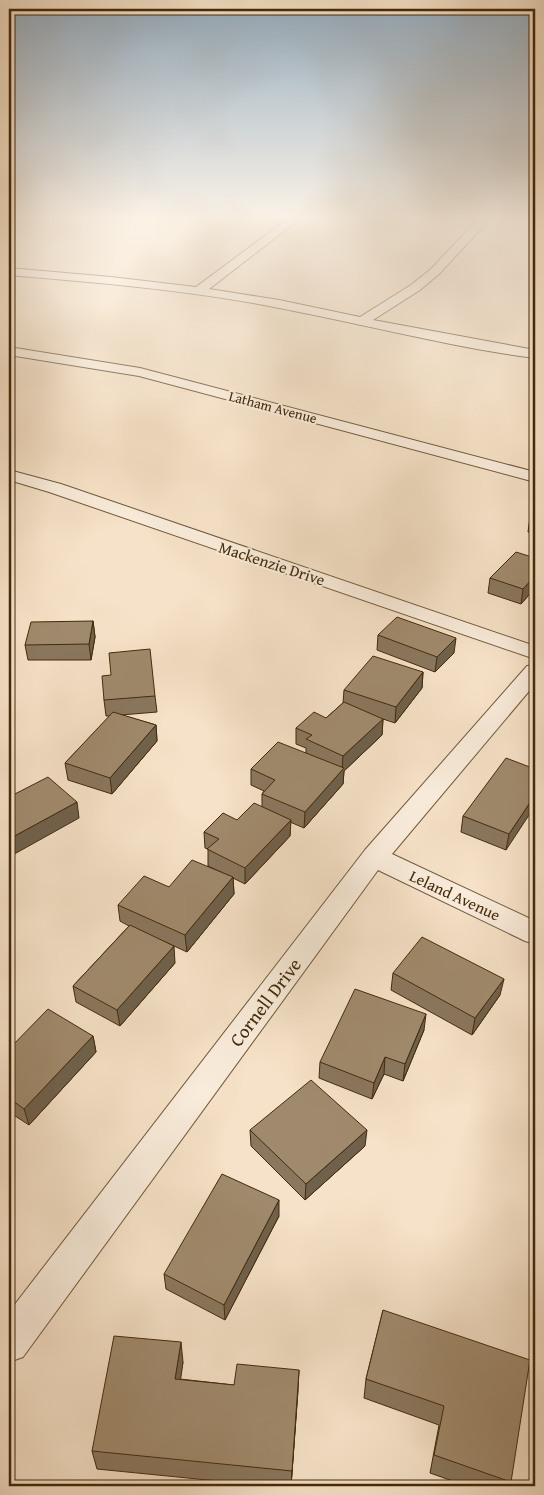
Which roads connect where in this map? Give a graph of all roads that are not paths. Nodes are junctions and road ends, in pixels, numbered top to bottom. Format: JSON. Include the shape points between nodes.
{"nodes":[{"id":1,"x":170,"y":288,"type":"edge"},
{"id":2,"x":202,"y":288,"type":"edge"},
{"id":3,"x":413,"y":288,"type":"edge"},
{"id":4,"x":198,"y":291,"type":"junction"},
{"id":5,"x":363,"y":321,"type":"junction"},
{"id":6,"x":9,"y":351,"type":"edge"},
{"id":7,"x":535,"y":354,"type":"edge"},
{"id":8,"x":9,"y":475,"type":"edge"},
{"id":9,"x":535,"y":477,"type":"edge"},
{"id":10,"x":535,"y":653,"type":"edge"},
{"id":11,"x":535,"y":671,"type":"edge"},
{"id":12,"x":374,"y":857,"type":"junction"},
{"id":13,"x":535,"y":933,"type":"edge"},
{"id":14,"x":9,"y":1343,"type":"edge"}],
"edges":[{"from":1,"to":4,"type":"street"},
{"from":2,"to":4,"type":"street"},
{"from":3,"to":5,"type":"street"},
{"from":4,"to":5,"type":"street"},
{"from":5,"to":7,"type":"street"},
{"from":6,"to":9,"type":"street","name":"Latham Avenue","via":[[140,372]]},
{"from":8,"to":10,"type":"street","name":"Mackenzie Drive"},
{"from":11,"to":12,"type":"street","name":"Cornell Drive"},
{"from":12,"to":13,"type":"street","name":"Leland Avenue"},
{"from":12,"to":14,"type":"street","name":"Cornell Drive"}]}
